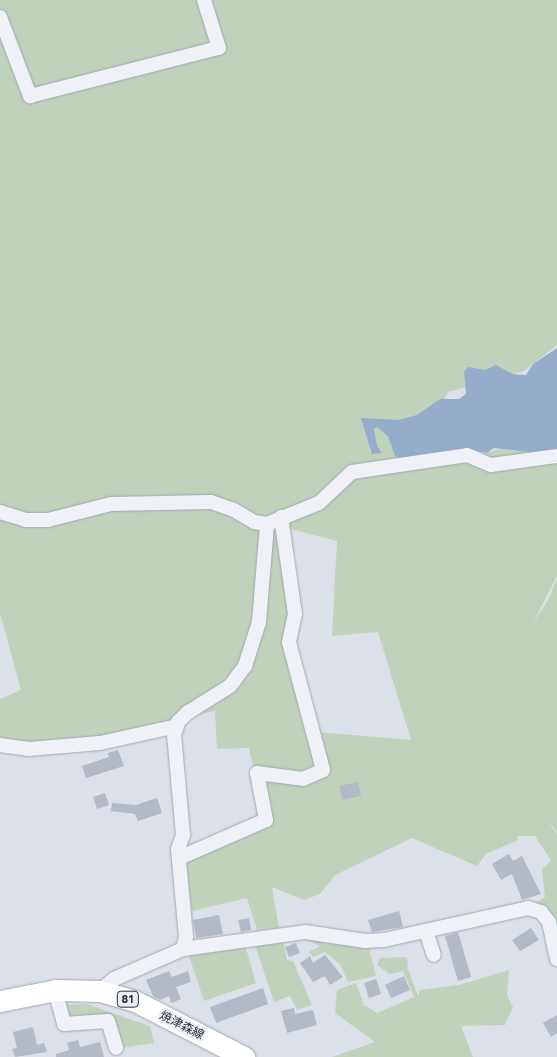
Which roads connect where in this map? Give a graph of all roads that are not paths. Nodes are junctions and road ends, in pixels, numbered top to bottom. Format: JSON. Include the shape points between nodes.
{"nodes":[{"id":1,"x":204,"y":0,"type":"edge"},
{"id":2,"x":0,"y":17,"type":"edge"},
{"id":3,"x":557,"y":456,"type":"edge"},
{"id":4,"x":0,"y":512,"type":"edge"},
{"id":5,"x":281,"y":517,"type":"junction"},
{"id":6,"x":267,"y":524,"type":"junction"},
{"id":7,"x":177,"y":726,"type":"junction"},
{"id":8,"x":0,"y":745,"type":"edge"},
{"id":9,"x":179,"y":858,"type":"junction"},
{"id":10,"x":426,"y":931,"type":"junction"},
{"id":11,"x":183,"y":948,"type":"junction"},
{"id":12,"x":434,"y":955,"type":"dead end"},
{"id":13,"x":557,"y":959,"type":"edge"},
{"id":14,"x":55,"y":990,"type":"junction"},
{"id":15,"x":100,"y":991,"type":"junction"},
{"id":16,"x":0,"y":1001,"type":"edge"},
{"id":17,"x":116,"y":1048,"type":"dead end"},
{"id":18,"x":244,"y":1057,"type":"edge"}],
"edges":[{"from":1,"to":2,"type":"street","via":[[219,48],[30,96]]},
{"from":3,"to":5,"type":"street","via":[[490,465],[467,455],[352,472],[318,502]]},
{"from":4,"to":6,"type":"street","via":[[26,520],[48,520],[111,504],[211,502]]},
{"from":5,"to":6,"type":"street"},
{"from":5,"to":9,"type":"street","via":[[296,614],[289,642],[323,770],[303,779],[257,773],[266,820]]},
{"from":6,"to":7,"type":"street","via":[[259,622],[245,666],[230,686],[187,713]]},
{"from":7,"to":8,"type":"street","via":[[100,743],[29,749]]},
{"from":7,"to":9,"type":"street","via":[[174,735],[183,835]]},
{"from":9,"to":11,"type":"street","via":[[186,937]]},
{"from":10,"to":11,"type":"street","via":[[365,941],[305,932]]},
{"from":10,"to":12,"type":"street"},
{"from":10,"to":13,"type":"street","via":[[528,908],[541,912],[549,922]]},
{"from":11,"to":15,"type":"street","via":[[114,979]]},
{"from":14,"to":15,"type":"main road","name":"焼津森線","number":"81"},
{"from":14,"to":16,"type":"main road","name":"焼津森線","number":"81"},
{"from":14,"to":17,"type":"street","via":[[64,1024],[108,1021]]},
{"from":15,"to":18,"type":"main road","name":"焼津森線","number":"81","via":[[135,1001]]}]}
